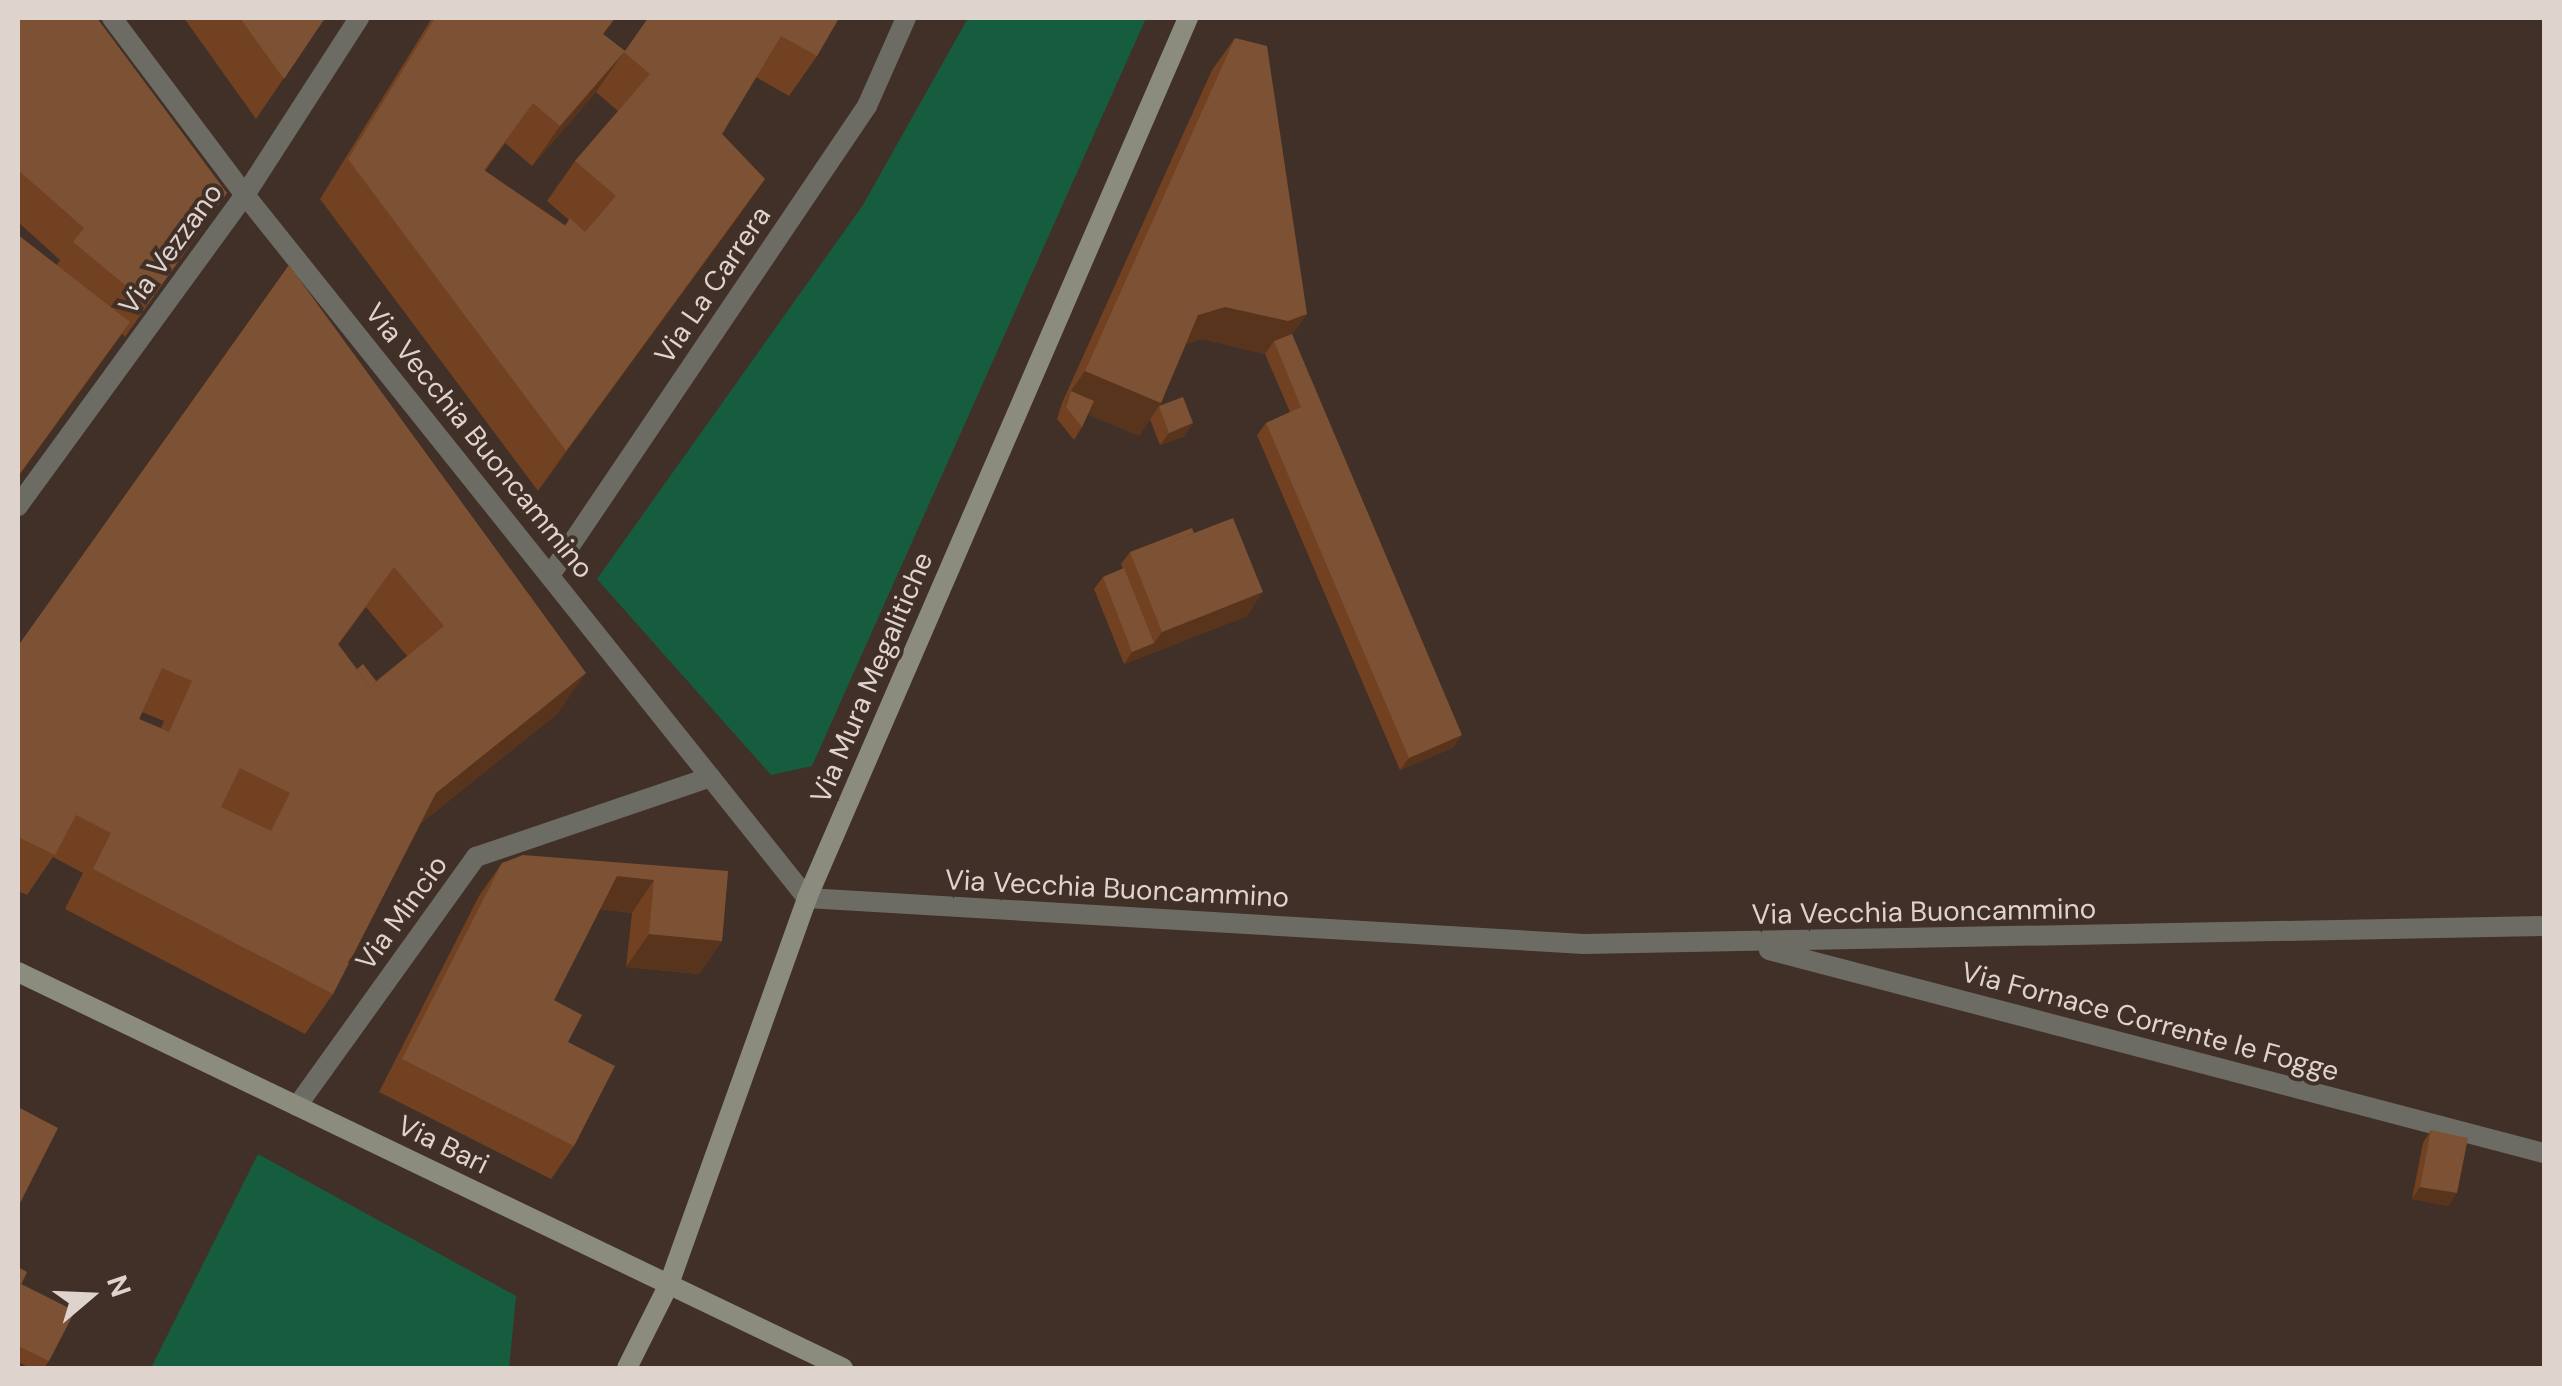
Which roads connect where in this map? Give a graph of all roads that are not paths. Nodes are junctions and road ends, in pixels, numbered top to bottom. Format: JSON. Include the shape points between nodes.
{"nodes":[{"id":1,"x":112,"y":18,"type":"edge"},
{"id":2,"x":360,"y":18,"type":"edge"},
{"id":3,"x":906,"y":18,"type":"edge"},
{"id":4,"x":1188,"y":18,"type":"edge"},
{"id":5,"x":245,"y":195,"type":"junction"},
{"id":6,"x":18,"y":506,"type":"edge"},
{"id":7,"x":551,"y":574,"type":"junction"},
{"id":8,"x":711,"y":777,"type":"junction"},
{"id":9,"x":807,"y":898,"type":"junction"},
{"id":10,"x":2544,"y":926,"type":"edge"},
{"id":11,"x":1742,"y":943,"type":"junction"},
{"id":12,"x":18,"y":972,"type":"edge"},
{"id":13,"x":298,"y":1106,"type":"junction"},
{"id":14,"x":2544,"y":1153,"type":"edge"},
{"id":15,"x":669,"y":1284,"type":"junction"},
{"id":16,"x":627,"y":1368,"type":"edge"},
{"id":17,"x":844,"y":1368,"type":"edge"}],
"edges":[{"from":1,"to":5,"type":"street","name":"Via Vecchia Buoncammino"},
{"from":2,"to":5,"type":"street","name":"Via Vezzano"},
{"from":3,"to":7,"type":"street","name":"Via La Carrera","via":[[867,106]]},
{"from":4,"to":9,"type":"main road","name":"Via Mura Megalitiche"},
{"from":5,"to":6,"type":"street","name":"Via Vezzano"},
{"from":5,"to":7,"type":"street","name":"Via Vecchia Buoncammino"},
{"from":7,"to":8,"type":"street","name":"Via Vecchia Buoncammino"},
{"from":8,"to":9,"type":"street","name":"Via Vecchia Buoncammino"},
{"from":8,"to":13,"type":"street","name":"Via Mincio","via":[[476,857]]},
{"from":9,"to":11,"type":"street","name":"Via Vecchia Buoncammino","via":[[1584,944]]},
{"from":9,"to":15,"type":"main road","name":"Via Mura Megalitiche"},
{"from":10,"to":11,"type":"street","name":"Via Vecchia Buoncammino"},
{"from":11,"to":14,"type":"street","name":"Via Fornace Corrente le Fogge"},
{"from":12,"to":13,"type":"main road","name":"Via Bari"},
{"from":13,"to":15,"type":"main road","name":"Via Bari"},
{"from":15,"to":16,"type":"main road","name":"Via Mura Megalitiche"},
{"from":15,"to":17,"type":"main road","name":"Via Bari"}]}
